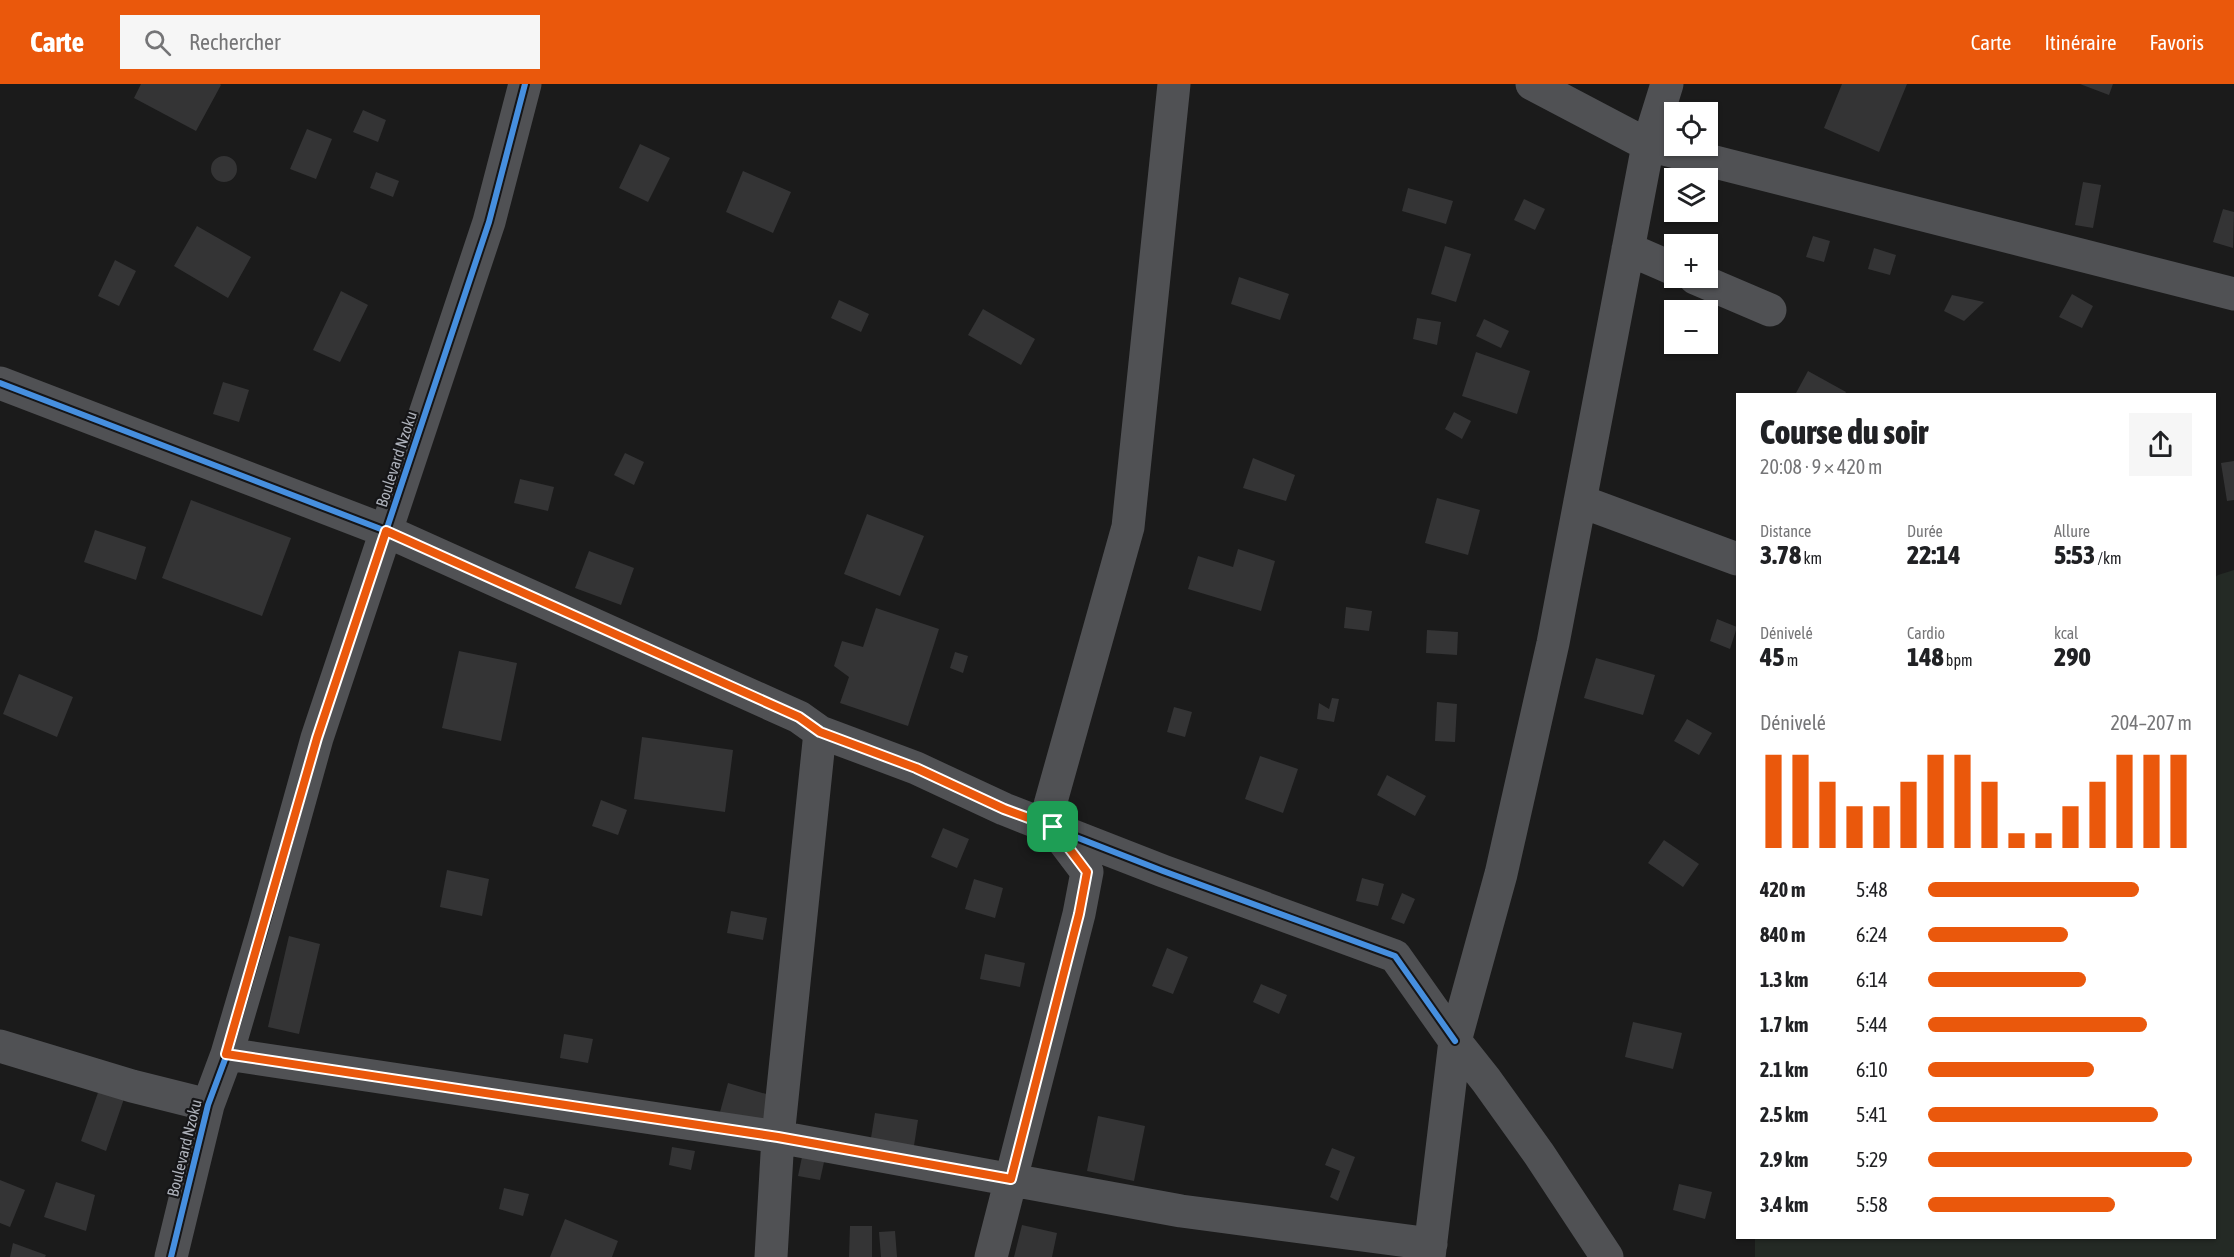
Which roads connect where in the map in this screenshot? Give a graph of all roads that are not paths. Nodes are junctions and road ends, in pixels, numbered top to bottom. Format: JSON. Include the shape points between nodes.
{"nodes":[{"id":1,"x":525,"y":84,"type":"edge"},
{"id":2,"x":1174,"y":84,"type":"edge"},
{"id":3,"x":1532,"y":84,"type":"edge"},
{"id":4,"x":1667,"y":84,"type":"edge"},
{"id":5,"x":1648,"y":145,"type":"junction"},
{"id":6,"x":1628,"y":249,"type":"junction"},
{"id":7,"x":1664,"y":265,"type":"edge"},
{"id":8,"x":1718,"y":288,"type":"edge"},
{"id":9,"x":2234,"y":294,"type":"edge"},
{"id":10,"x":1770,"y":310,"type":"dead end"},
{"id":11,"x":0,"y":383,"type":"edge"},
{"id":12,"x":1580,"y":501,"type":"junction"},
{"id":13,"x":386,"y":531,"type":"junction"},
{"id":14,"x":1736,"y":559,"type":"edge"},
{"id":15,"x":820,"y":732,"type":"junction"},
{"id":16,"x":1053,"y":827,"type":"junction"},
{"id":17,"x":1455,"y":1041,"type":"junction"},
{"id":18,"x":0,"y":1046,"type":"edge"},
{"id":19,"x":226,"y":1054,"type":"junction"},
{"id":20,"x":208,"y":1105,"type":"junction"},
{"id":21,"x":778,"y":1137,"type":"junction"},
{"id":22,"x":1011,"y":1179,"type":"junction"},
{"id":23,"x":1430,"y":1251,"type":"edge"},
{"id":24,"x":171,"y":1257,"type":"edge"},
{"id":25,"x":771,"y":1257,"type":"edge"},
{"id":26,"x":991,"y":1257,"type":"edge"},
{"id":27,"x":1607,"y":1257,"type":"edge"}],
"edges":[{"from":1,"to":13,"type":"street","name":"Boulevard Nzoku","via":[[489,222]]},
{"from":2,"to":16,"type":"street","via":[[1128,527],[1050,805]]},
{"from":3,"to":5,"type":"street"},
{"from":4,"to":5,"type":"street"},
{"from":5,"to":6,"type":"street"},
{"from":5,"to":9,"type":"street"},
{"from":6,"to":7,"type":"street"},
{"from":6,"to":12,"type":"street"},
{"from":8,"to":10,"type":"street"},
{"from":11,"to":13,"type":"street"},
{"from":12,"to":14,"type":"street"},
{"from":12,"to":17,"type":"street","via":[[1504,862]]},
{"from":13,"to":15,"type":"street","via":[[799,717]]},
{"from":13,"to":19,"type":"street","name":"Boulevard Nzoku","via":[[317,738]]},
{"from":15,"to":16,"type":"street"},
{"from":15,"to":21,"type":"street"},
{"from":16,"to":17,"type":"street","via":[[1395,956]]},
{"from":16,"to":22,"type":"street","via":[[1087,872]]},
{"from":17,"to":23,"type":"street"},
{"from":17,"to":27,"type":"street","via":[[1539,1154]]},
{"from":18,"to":20,"type":"street"},
{"from":19,"to":20,"type":"street","name":"Boulevard Nzoku"},
{"from":19,"to":21,"type":"street"},
{"from":20,"to":24,"type":"street","name":"Boulevard Nzoku"},
{"from":21,"to":22,"type":"street"},
{"from":21,"to":25,"type":"street"},
{"from":22,"to":23,"type":"street"},
{"from":22,"to":26,"type":"street"}]}
